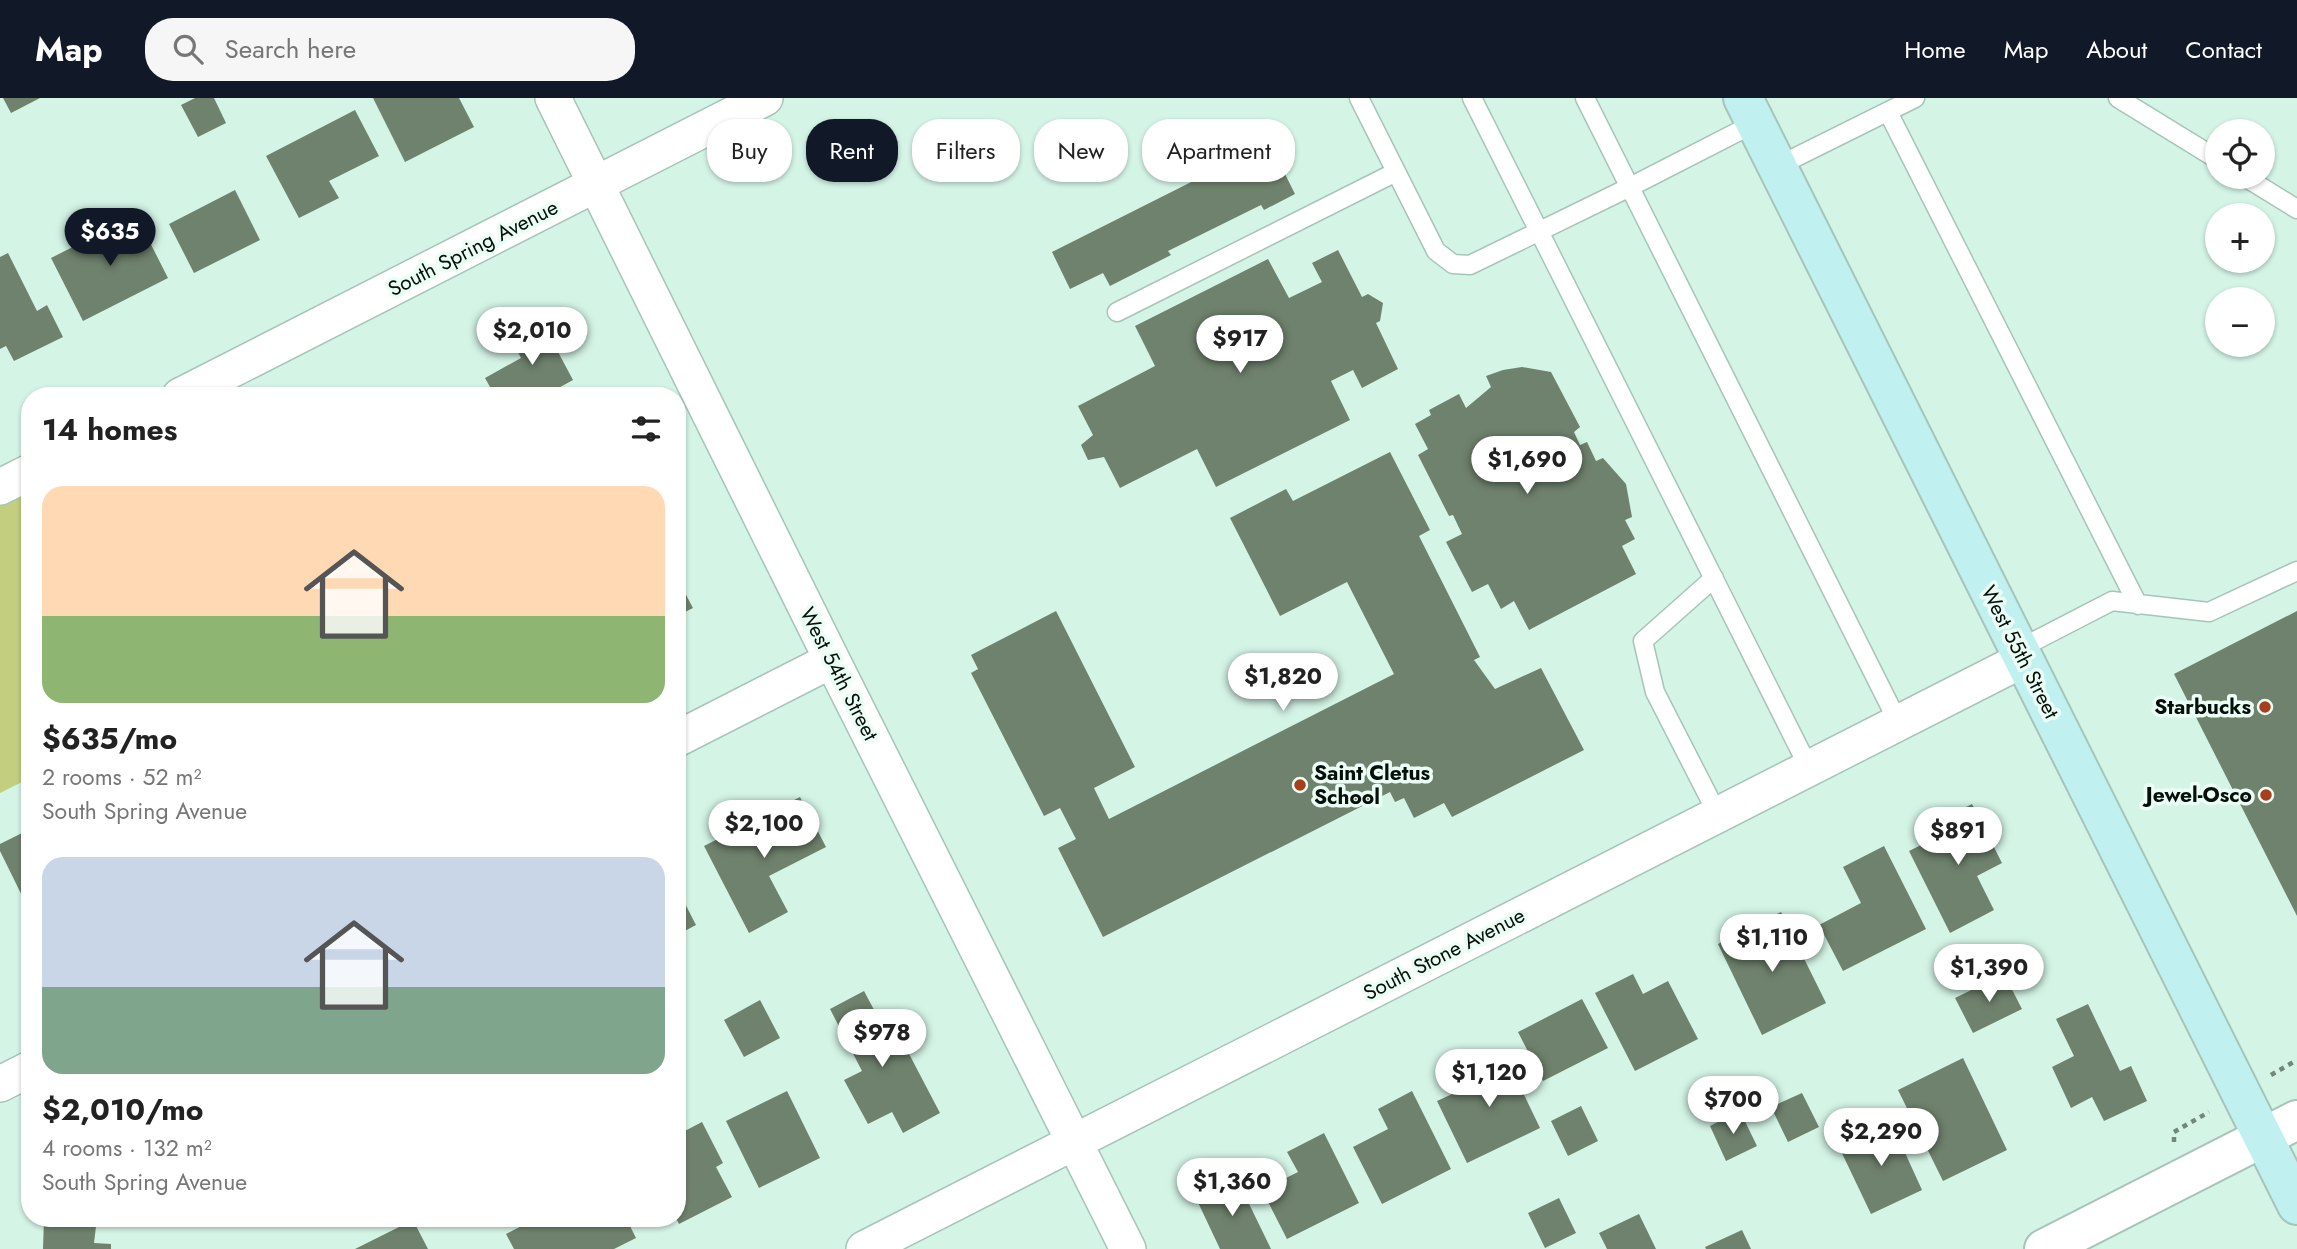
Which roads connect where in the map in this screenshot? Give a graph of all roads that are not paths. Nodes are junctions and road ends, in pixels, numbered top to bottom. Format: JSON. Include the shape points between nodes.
{"nodes":[{"id":1,"x":553,"y":98,"type":"edge"},
{"id":2,"x":765,"y":98,"type":"edge"},
{"id":3,"x":1359,"y":98,"type":"edge"},
{"id":4,"x":1472,"y":98,"type":"edge"},
{"id":5,"x":1585,"y":98,"type":"edge"},
{"id":6,"x":1915,"y":98,"type":"edge"},
{"id":7,"x":2118,"y":98,"type":"edge"},
{"id":8,"x":1749,"y":111,"type":"edge"},
{"id":9,"x":1888,"y":111,"type":"junction"},
{"id":10,"x":2205,"y":152,"type":"edge"},
{"id":11,"x":1776,"y":167,"type":"junction"},
{"id":12,"x":1396,"y":172,"type":"junction"},
{"id":13,"x":597,"y":185,"type":"junction"},
{"id":14,"x":1630,"y":187,"type":"junction"},
{"id":15,"x":2264,"y":189,"type":"edge"},
{"id":16,"x":2297,"y":209,"type":"edge"},
{"id":17,"x":1539,"y":232,"type":"junction"},
{"id":18,"x":1117,"y":312,"type":"dead end"},
{"id":19,"x":198,"y":387,"type":"edge"},
{"id":20,"x":21,"y":476,"type":"edge"},
{"id":21,"x":0,"y":487,"type":"edge"},
{"id":22,"x":2297,"y":571,"type":"edge"},
{"id":23,"x":1714,"y":578,"type":"junction"},
{"id":24,"x":2138,"y":605,"type":"junction"},
{"id":25,"x":2022,"y":654,"type":"junction"},
{"id":26,"x":832,"y":660,"type":"junction"},
{"id":27,"x":1898,"y":722,"type":"junction"},
{"id":28,"x":686,"y":734,"type":"edge"},
{"id":29,"x":1809,"y":768,"type":"junction"},
{"id":30,"x":1718,"y":815,"type":"junction"},
{"id":31,"x":21,"y":1074,"type":"edge"},
{"id":32,"x":0,"y":1084,"type":"edge"},
{"id":33,"x":2297,"y":1120,"type":"edge"},
{"id":34,"x":2262,"y":1138,"type":"junction"},
{"id":35,"x":1075,"y":1142,"type":"junction"},
{"id":36,"x":2297,"y":1205,"type":"edge"},
{"id":37,"x":864,"y":1249,"type":"edge"},
{"id":38,"x":1128,"y":1249,"type":"edge"},
{"id":39,"x":2044,"y":1249,"type":"edge"}],
"edges":[{"from":1,"to":13,"type":"street","name":"West 54th Street"},
{"from":2,"to":13,"type":"street","name":"South Spring Avenue"},
{"from":3,"to":12,"type":"lane"},
{"from":4,"to":17,"type":"lane"},
{"from":5,"to":14,"type":"lane"},
{"from":6,"to":9,"type":"lane"},
{"from":7,"to":10,"type":"lane"},
{"from":8,"to":11,"type":"main road","name":"West 55th Street"},
{"from":8,"to":14,"type":"lane"},
{"from":9,"to":11,"type":"lane"},
{"from":9,"to":24,"type":"lane"},
{"from":11,"to":25,"type":"main road","name":"West 55th Street"},
{"from":12,"to":17,"type":"lane","via":[[1436,251],[1453,264],[1470,265]]},
{"from":12,"to":18,"type":"lane"},
{"from":13,"to":19,"type":"street","name":"South Spring Avenue"},
{"from":13,"to":26,"type":"street","name":"West 54th Street"},
{"from":14,"to":17,"type":"lane"},
{"from":14,"to":27,"type":"lane"},
{"from":15,"to":16,"type":"lane"},
{"from":17,"to":23,"type":"lane"},
{"from":20,"to":21,"type":"street"},
{"from":22,"to":24,"type":"lane","via":[[2209,612]]},
{"from":23,"to":29,"type":"lane"},
{"from":23,"to":30,"type":"lane","via":[[1643,641],[1655,692]]},
{"from":24,"to":25,"type":"lane","via":[[2112,601]]},
{"from":25,"to":27,"type":"street","name":"South Stone Avenue"},
{"from":25,"to":34,"type":"main road","name":"West 55th Street"},
{"from":26,"to":28,"type":"street"},
{"from":26,"to":35,"type":"street","name":"West 54th Street"},
{"from":27,"to":29,"type":"street","name":"South Stone Avenue"},
{"from":29,"to":30,"type":"street","name":"South Stone Avenue"},
{"from":30,"to":35,"type":"street","name":"South Stone Avenue"},
{"from":31,"to":32,"type":"street"},
{"from":33,"to":34,"type":"street"},
{"from":34,"to":36,"type":"main road","name":"West 55th Street"},
{"from":34,"to":39,"type":"street"},
{"from":35,"to":37,"type":"street","name":"South Stone Avenue"},
{"from":35,"to":38,"type":"street","name":"West 54th Street"}]}
